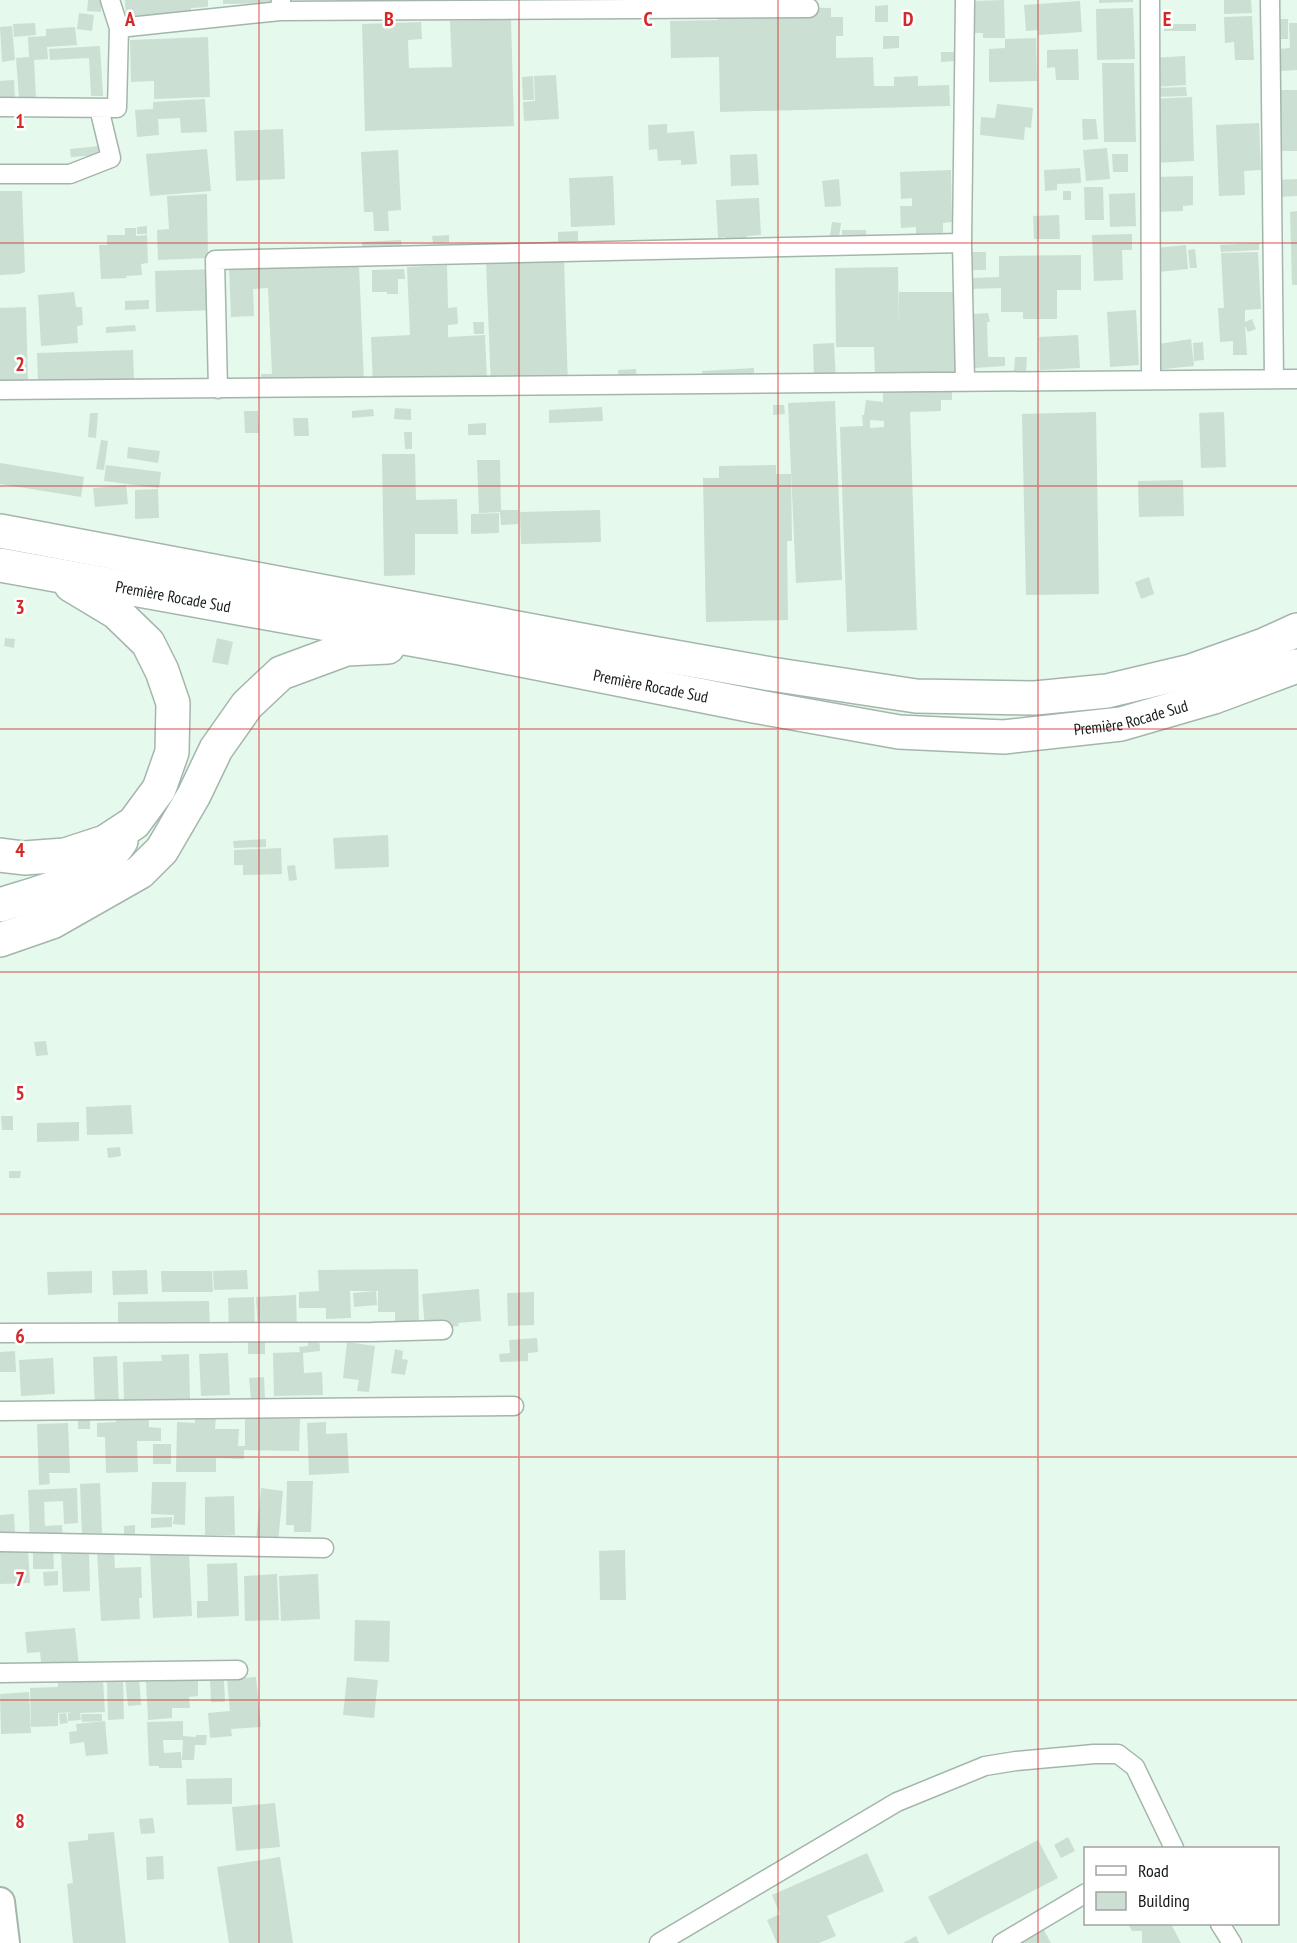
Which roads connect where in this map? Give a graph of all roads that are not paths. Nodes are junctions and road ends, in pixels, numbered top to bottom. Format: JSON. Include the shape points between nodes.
{"nodes":[{"id":1,"x":110,"y":0,"type":"edge"},
{"id":2,"x":965,"y":0,"type":"edge"},
{"id":3,"x":1150,"y":0,"type":"edge"},
{"id":4,"x":1270,"y":0,"type":"edge"},
{"id":5,"x":280,"y":6,"type":"edge"},
{"id":6,"x":809,"y":8,"type":"dead end"},
{"id":7,"x":119,"y":28,"type":"junction"},
{"id":8,"x":0,"y":106,"type":"edge"},
{"id":9,"x":99,"y":108,"type":"junction"},
{"id":10,"x":0,"y":174,"type":"edge"},
{"id":11,"x":962,"y":243,"type":"junction"},
{"id":12,"x":1274,"y":379,"type":"junction"},
{"id":13,"x":1297,"y":379,"type":"edge"},
{"id":14,"x":1151,"y":380,"type":"junction"},
{"id":15,"x":965,"y":381,"type":"junction"},
{"id":16,"x":218,"y":389,"type":"junction"},
{"id":17,"x":0,"y":390,"type":"edge"},
{"id":18,"x":0,"y":531,"type":"edge"},
{"id":19,"x":0,"y":566,"type":"edge"},
{"id":20,"x":1297,"y":630,"type":"edge"},
{"id":21,"x":460,"y":648,"type":"junction"},
{"id":22,"x":1297,"y":666,"type":"edge"},
{"id":23,"x":134,"y":822,"type":"junction"},
{"id":24,"x":0,"y":855,"type":"edge"},
{"id":25,"x":0,"y":905,"type":"edge"},
{"id":26,"x":0,"y":940,"type":"edge"},
{"id":27,"x":443,"y":1330,"type":"dead end"},
{"id":28,"x":0,"y":1333,"type":"edge"},
{"id":29,"x":514,"y":1406,"type":"dead end"},
{"id":30,"x":0,"y":1411,"type":"edge"},
{"id":31,"x":0,"y":1542,"type":"edge"},
{"id":32,"x":324,"y":1548,"type":"dead end"},
{"id":33,"x":238,"y":1670,"type":"dead end"},
{"id":34,"x":0,"y":1673,"type":"edge"},
{"id":35,"x":1168,"y":1846,"type":"edge"},
{"id":36,"x":1084,"y":1894,"type":"edge"},
{"id":37,"x":0,"y":1905,"type":"edge"},
{"id":38,"x":1221,"y":1925,"type":"edge"},
{"id":39,"x":4,"y":1943,"type":"edge"},
{"id":40,"x":659,"y":1943,"type":"edge"},
{"id":41,"x":1002,"y":1943,"type":"edge"},
{"id":42,"x":1232,"y":1943,"type":"edge"}],
"edges":[{"from":1,"to":7,"type":"street"},
{"from":2,"to":11,"type":"street"},
{"from":3,"to":14,"type":"street"},
{"from":4,"to":12,"type":"street"},
{"from":5,"to":6,"type":"street"},
{"from":5,"to":7,"type":"street"},
{"from":7,"to":9,"type":"street","via":[[117,108]]},
{"from":8,"to":9,"type":"street"},
{"from":9,"to":10,"type":"street","via":[[111,158],[70,174]]},
{"from":11,"to":15,"type":"street"},
{"from":11,"to":16,"type":"street","via":[[215,260]]},
{"from":12,"to":13,"type":"street"},
{"from":12,"to":14,"type":"street"},
{"from":14,"to":15,"type":"street"},
{"from":15,"to":16,"type":"street"},
{"from":16,"to":17,"type":"street"},
{"from":18,"to":20,"type":"highway","name":"Première Rocade Sud","via":[[624,648],[916,696],[1035,698],[1107,691],[1191,671]]},
{"from":19,"to":21,"type":"highway","name":"Première Rocade Sud"},
{"from":19,"to":23,"type":"highway","via":[[69,584],[116,612],[148,643],[173,703],[172,752],[159,789]]},
{"from":21,"to":22,"type":"highway","name":"Première Rocade Sud","via":[[899,732],[1004,737],[1120,724],[1214,697]]},
{"from":21,"to":26,"type":"highway","via":[[346,650],[281,674],[247,705],[216,749],[162,850],[140,873],[52,922]]},
{"from":23,"to":24,"type":"highway","via":[[105,842],[65,855]]},
{"from":23,"to":25,"type":"highway","via":[[118,847],[96,867],[70,882]]},
{"from":27,"to":28,"type":"street"},
{"from":29,"to":30,"type":"street"},
{"from":31,"to":32,"type":"street"},
{"from":33,"to":34,"type":"street"},
{"from":35,"to":40,"type":"street","via":[[1135,1767],[1118,1754],[985,1766],[897,1802]]},
{"from":36,"to":41,"type":"street"},
{"from":37,"to":39,"type":"main road"},
{"from":38,"to":42,"type":"street"}]}
